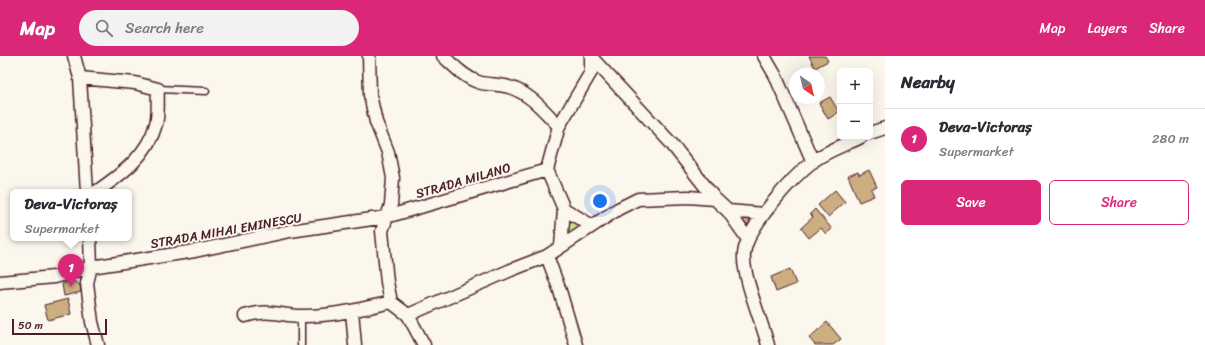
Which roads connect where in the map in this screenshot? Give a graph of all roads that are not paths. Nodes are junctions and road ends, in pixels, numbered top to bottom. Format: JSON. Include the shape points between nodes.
{"nodes":[{"id":1,"x":74,"y":56,"type":"edge"},
{"id":2,"x":370,"y":56,"type":"edge"},
{"id":3,"x":443,"y":56,"type":"edge"},
{"id":4,"x":764,"y":56,"type":"edge"},
{"id":5,"x":592,"y":57,"type":"edge"},
{"id":6,"x":80,"y":78,"type":"junction"},
{"id":7,"x":158,"y":90,"type":"junction"},
{"id":8,"x":206,"y":91,"type":"dead end"},
{"id":9,"x":559,"y":126,"type":"junction"},
{"id":10,"x":885,"y":128,"type":"edge"},
{"id":11,"x":873,"y":132,"type":"edge"},
{"id":12,"x":855,"y":140,"type":"edge"},
{"id":13,"x":813,"y":162,"type":"junction"},
{"id":14,"x":547,"y":170,"type":"junction"},
{"id":15,"x":87,"y":189,"type":"edge"},
{"id":16,"x":100,"y":189,"type":"edge"},
{"id":17,"x":716,"y":199,"type":"junction"},
{"id":18,"x":564,"y":209,"type":"junction"},
{"id":19,"x":728,"y":210,"type":"junction"},
{"id":20,"x":764,"y":214,"type":"junction"},
{"id":21,"x":386,"y":217,"type":"junction"},
{"id":22,"x":592,"y":226,"type":"junction"},
{"id":23,"x":747,"y":238,"type":"junction"},
{"id":24,"x":90,"y":241,"type":"edge"},
{"id":25,"x":561,"y":246,"type":"junction"},
{"id":26,"x":547,"y":256,"type":"junction"},
{"id":27,"x":91,"y":267,"type":"junction"},
{"id":28,"x":0,"y":282,"type":"edge"},
{"id":29,"x":391,"y":302,"type":"junction"},
{"id":30,"x":352,"y":311,"type":"junction"},
{"id":31,"x":408,"y":315,"type":"junction"},
{"id":32,"x":245,"y":316,"type":"dead end"},
{"id":33,"x":301,"y":316,"type":"junction"},
{"id":34,"x":98,"y":345,"type":"edge"},
{"id":35,"x":301,"y":345,"type":"edge"},
{"id":36,"x":355,"y":345,"type":"edge"},
{"id":37,"x":424,"y":345,"type":"edge"},
{"id":38,"x":576,"y":345,"type":"edge"},
{"id":39,"x":768,"y":345,"type":"edge"}],
"edges":[{"from":1,"to":6,"type":"street"},
{"from":2,"to":21,"type":"street","via":[[370,95],[376,122],[388,152],[392,178],[391,205]]},
{"from":3,"to":9,"type":"street","via":[[478,82],[503,85],[517,90],[534,101]]},
{"from":4,"to":13,"type":"street","via":[[775,75]]},
{"from":5,"to":9,"type":"street","via":[[591,72]]},
{"from":5,"to":17,"type":"street","via":[[671,143]]},
{"from":6,"to":7,"type":"street","via":[[135,83]]},
{"from":6,"to":15,"type":"street"},
{"from":7,"to":8,"type":"lane"},
{"from":7,"to":16,"type":"street","via":[[157,122],[151,141],[142,154],[118,177]]},
{"from":9,"to":14,"type":"street"},
{"from":10,"to":11,"type":"street"},
{"from":12,"to":13,"type":"street"},
{"from":13,"to":20,"type":"street"},
{"from":14,"to":18,"type":"street"},
{"from":14,"to":21,"type":"street","name":"STRADA MILANO"},
{"from":17,"to":19,"type":"street"},
{"from":17,"to":22,"type":"street","via":[[638,199]]},
{"from":18,"to":22,"type":"street"},
{"from":18,"to":25,"type":"street"},
{"from":19,"to":20,"type":"street"},
{"from":19,"to":23,"type":"street"},
{"from":20,"to":23,"type":"street"},
{"from":21,"to":27,"type":"street","name":"STRADA MIHAI EMINESCU","via":[[290,231],[195,251]]},
{"from":21,"to":29,"type":"street","via":[[382,231]]},
{"from":22,"to":25,"type":"street"},
{"from":23,"to":39,"type":"street","via":[[744,254],[748,279]]},
{"from":24,"to":27,"type":"street"},
{"from":25,"to":26,"type":"street"},
{"from":26,"to":31,"type":"street"},
{"from":26,"to":38,"type":"street"},
{"from":27,"to":28,"type":"street","name":"STRADA MIHAI EMINESCU","via":[[54,277]]},
{"from":27,"to":34,"type":"street","via":[[87,282]]},
{"from":29,"to":30,"type":"street"},
{"from":29,"to":31,"type":"street"},
{"from":30,"to":33,"type":"street"},
{"from":30,"to":36,"type":"street"},
{"from":31,"to":37,"type":"street"},
{"from":32,"to":33,"type":"street","via":[[259,312]]},
{"from":33,"to":35,"type":"lane"}]}
